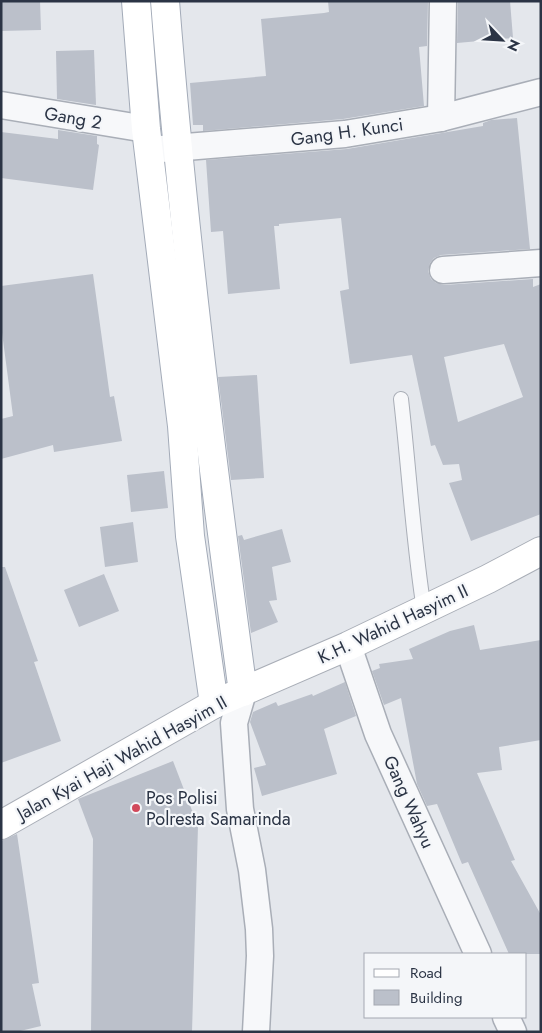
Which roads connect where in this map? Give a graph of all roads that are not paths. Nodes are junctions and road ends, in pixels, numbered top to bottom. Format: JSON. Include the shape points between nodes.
{"nodes":[{"id":1,"x":136,"y":1,"type":"edge"},
{"id":2,"x":165,"y":1,"type":"edge"},
{"id":3,"x":443,"y":1,"type":"edge"},
{"id":4,"x":541,"y":92,"type":"edge"},
{"id":5,"x":1,"y":105,"type":"edge"},
{"id":6,"x":441,"y":118,"type":"junction"},
{"id":7,"x":147,"y":140,"type":"junction"},
{"id":8,"x":177,"y":150,"type":"junction"},
{"id":9,"x":541,"y":262,"type":"edge"},
{"id":10,"x":443,"y":270,"type":"dead end"},
{"id":11,"x":401,"y":399,"type":"dead end"},
{"id":12,"x":541,"y":551,"type":"edge"},
{"id":13,"x":424,"y":610,"type":"junction"},
{"id":14,"x":348,"y":646,"type":"junction"},
{"id":15,"x":243,"y":692,"type":"junction"},
{"id":16,"x":214,"y":704,"type":"junction"},
{"id":17,"x":234,"y":723,"type":"junction"},
{"id":18,"x":1,"y":825,"type":"edge"},
{"id":19,"x":478,"y":953,"type":"edge"},
{"id":20,"x":506,"y":1018,"type":"edge"},
{"id":21,"x":256,"y":1032,"type":"edge"},
{"id":22,"x":513,"y":1032,"type":"edge"}],
"edges":[{"from":1,"to":7,"type":"main road"},
{"from":2,"to":8,"type":"main road"},
{"from":3,"to":6,"type":"street"},
{"from":4,"to":6,"type":"street","name":"Gang H. Kunci"},
{"from":5,"to":7,"type":"street","name":"Gang 2"},
{"from":6,"to":8,"type":"street","name":"Gang H. Kunci","via":[[345,134]]},
{"from":7,"to":8,"type":"street","name":"Gang H. Kunci"},
{"from":7,"to":16,"type":"main road","via":[[182,426],[198,601]]},
{"from":8,"to":15,"type":"main road"},
{"from":9,"to":10,"type":"street"},
{"from":11,"to":13,"type":"lane"},
{"from":12,"to":13,"type":"main road","name":"K.H. Wahid Hasyim II"},
{"from":13,"to":14,"type":"main road","name":"K.H. Wahid Hasyim II"},
{"from":14,"to":15,"type":"main road","name":"K.H. Wahid Hasyim II"},
{"from":14,"to":19,"type":"street","name":"Gang Wahyu","via":[[378,734]]},
{"from":15,"to":16,"type":"main road","name":"Jalan Kyai Haji Wahid Hasyim II"},
{"from":15,"to":17,"type":"street"},
{"from":16,"to":17,"type":"street"},
{"from":16,"to":18,"type":"main road","name":"Jalan Kyai Haji Wahid Hasyim II"},
{"from":17,"to":21,"type":"street","via":[[240,808],[259,929]]},
{"from":20,"to":22,"type":"street"}]}
